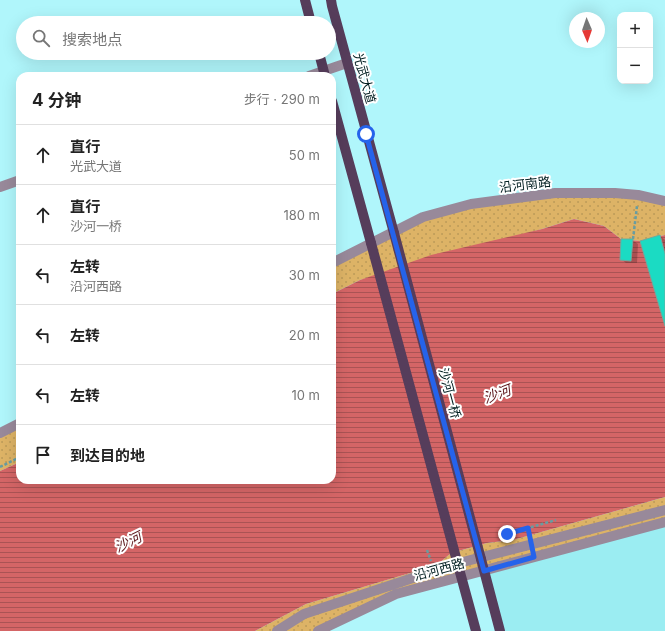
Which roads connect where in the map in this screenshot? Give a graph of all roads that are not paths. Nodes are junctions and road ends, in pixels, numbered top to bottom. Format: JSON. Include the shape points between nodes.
{"nodes":[{"id":1,"x":305,"y":0,"type":"edge"},
{"id":2,"x":331,"y":0,"type":"edge"},
{"id":3,"x":309,"y":16,"type":"edge"},
{"id":4,"x":335,"y":16,"type":"edge"},
{"id":5,"x":336,"y":21,"type":"edge"},
{"id":6,"x":321,"y":60,"type":"edge"},
{"id":7,"x":347,"y":62,"type":"junction"},
{"id":8,"x":324,"y":72,"type":"edge"},
{"id":9,"x":326,"y":72,"type":"edge"},
{"id":10,"x":336,"y":116,"type":"edge"},
{"id":11,"x":16,"y":181,"type":"edge"},
{"id":12,"x":0,"y":187,"type":"edge"},
{"id":13,"x":665,"y":201,"type":"edge"},
{"id":14,"x":394,"y":233,"type":"junction"},
{"id":15,"x":371,"y":243,"type":"junction"},
{"id":16,"x":336,"y":261,"type":"edge"},
{"id":17,"x":16,"y":425,"type":"edge"},
{"id":18,"x":0,"y":434,"type":"edge"},
{"id":19,"x":665,"y":510,"type":"edge"},
{"id":20,"x":665,"y":522,"type":"edge"},
{"id":21,"x":530,"y":536,"type":"junction"},
{"id":22,"x":534,"y":557,"type":"junction"},
{"id":23,"x":484,"y":571,"type":"junction"},
{"id":24,"x":462,"y":577,"type":"junction"},
{"id":25,"x":277,"y":631,"type":"edge"},
{"id":26,"x":318,"y":631,"type":"edge"},
{"id":27,"x":476,"y":631,"type":"edge"},
{"id":28,"x":500,"y":631,"type":"edge"}],
"edges":[{"from":1,"to":3,"type":"main road"},
{"from":2,"to":4,"type":"main road","name":"光武大道"},
{"from":5,"to":7,"type":"main road","name":"光武大道"},
{"from":6,"to":8,"type":"main road"},
{"from":7,"to":9,"type":"street"},
{"from":7,"to":14,"type":"main road","name":"光武大道"},
{"from":10,"to":15,"type":"main road"},
{"from":11,"to":12,"type":"street"},
{"from":13,"to":14,"type":"street","name":"沿河南路","via":[[615,193],[555,193],[470,204],[423,217]]},
{"from":14,"to":15,"type":"street","name":"沿河南路"},
{"from":14,"to":23,"type":"main road","name":"沙河一桥","bridge":true},
{"from":15,"to":16,"type":"street","name":"沿河南路"},
{"from":15,"to":24,"type":"main road","bridge":true},
{"from":17,"to":18,"type":"street"},
{"from":19,"to":21,"type":"street"},
{"from":20,"to":22,"type":"street","name":"沿河西路"},
{"from":21,"to":22,"type":"street"},
{"from":21,"to":25,"type":"street","via":[[304,614]]},
{"from":22,"to":23,"type":"street","name":"沿河西路"},
{"from":23,"to":24,"type":"street","name":"沿河西路"},
{"from":23,"to":28,"type":"main road"},
{"from":24,"to":26,"type":"street","name":"沿河西路","via":[[396,594]]},
{"from":24,"to":27,"type":"main road"}]}
